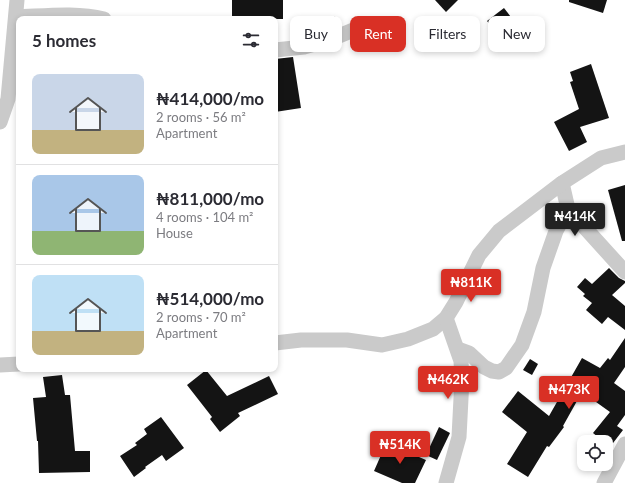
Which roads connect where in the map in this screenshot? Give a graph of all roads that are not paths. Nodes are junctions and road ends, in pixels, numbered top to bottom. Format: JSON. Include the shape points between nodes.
{"nodes":[{"id":1,"x":18,"y":0,"type":"edge"},
{"id":2,"x":16,"y":16,"type":"edge"},
{"id":3,"x":42,"y":16,"type":"edge"},
{"id":4,"x":82,"y":16,"type":"edge"},
{"id":5,"x":16,"y":17,"type":"edge"},
{"id":6,"x":350,"y":31,"type":"edge"},
{"id":7,"x":278,"y":50,"type":"edge"},
{"id":8,"x":0,"y":122,"type":"edge"},
{"id":9,"x":625,"y":152,"type":"edge"},
{"id":10,"x":562,"y":183,"type":"junction"},
{"id":11,"x":568,"y":209,"type":"junction"},
{"id":12,"x":625,"y":272,"type":"edge"},
{"id":13,"x":446,"y":318,"type":"junction"},
{"id":14,"x":278,"y":342,"type":"edge"},
{"id":15,"x":458,"y":349,"type":"junction"},
{"id":16,"x":16,"y":364,"type":"edge"},
{"id":17,"x":0,"y":365,"type":"edge"},
{"id":18,"x":625,"y":444,"type":"edge"},
{"id":19,"x":446,"y":483,"type":"edge"},
{"id":20,"x":604,"y":483,"type":"edge"}],
"edges":[{"from":1,"to":2,"type":"street"},
{"from":3,"to":4,"type":"street"},
{"from":5,"to":8,"type":"street","via":[[8,99]]},
{"from":6,"to":7,"type":"street","via":[[304,47]]},
{"from":9,"to":10,"type":"street","via":[[601,158]]},
{"from":10,"to":11,"type":"street"},
{"from":10,"to":13,"type":"street","via":[[499,231],[479,255]]},
{"from":11,"to":12,"type":"street"},
{"from":11,"to":15,"type":"street","via":[[556,231],[542,268],[534,312],[522,345],[506,368],[500,372],[492,371],[469,353]]},
{"from":13,"to":14,"type":"street","via":[[433,329],[408,339],[382,345],[347,340]]},
{"from":13,"to":15,"type":"street"},
{"from":15,"to":19,"type":"street","via":[[462,379],[459,437]]},
{"from":16,"to":17,"type":"street"},
{"from":18,"to":20,"type":"street"}]}
